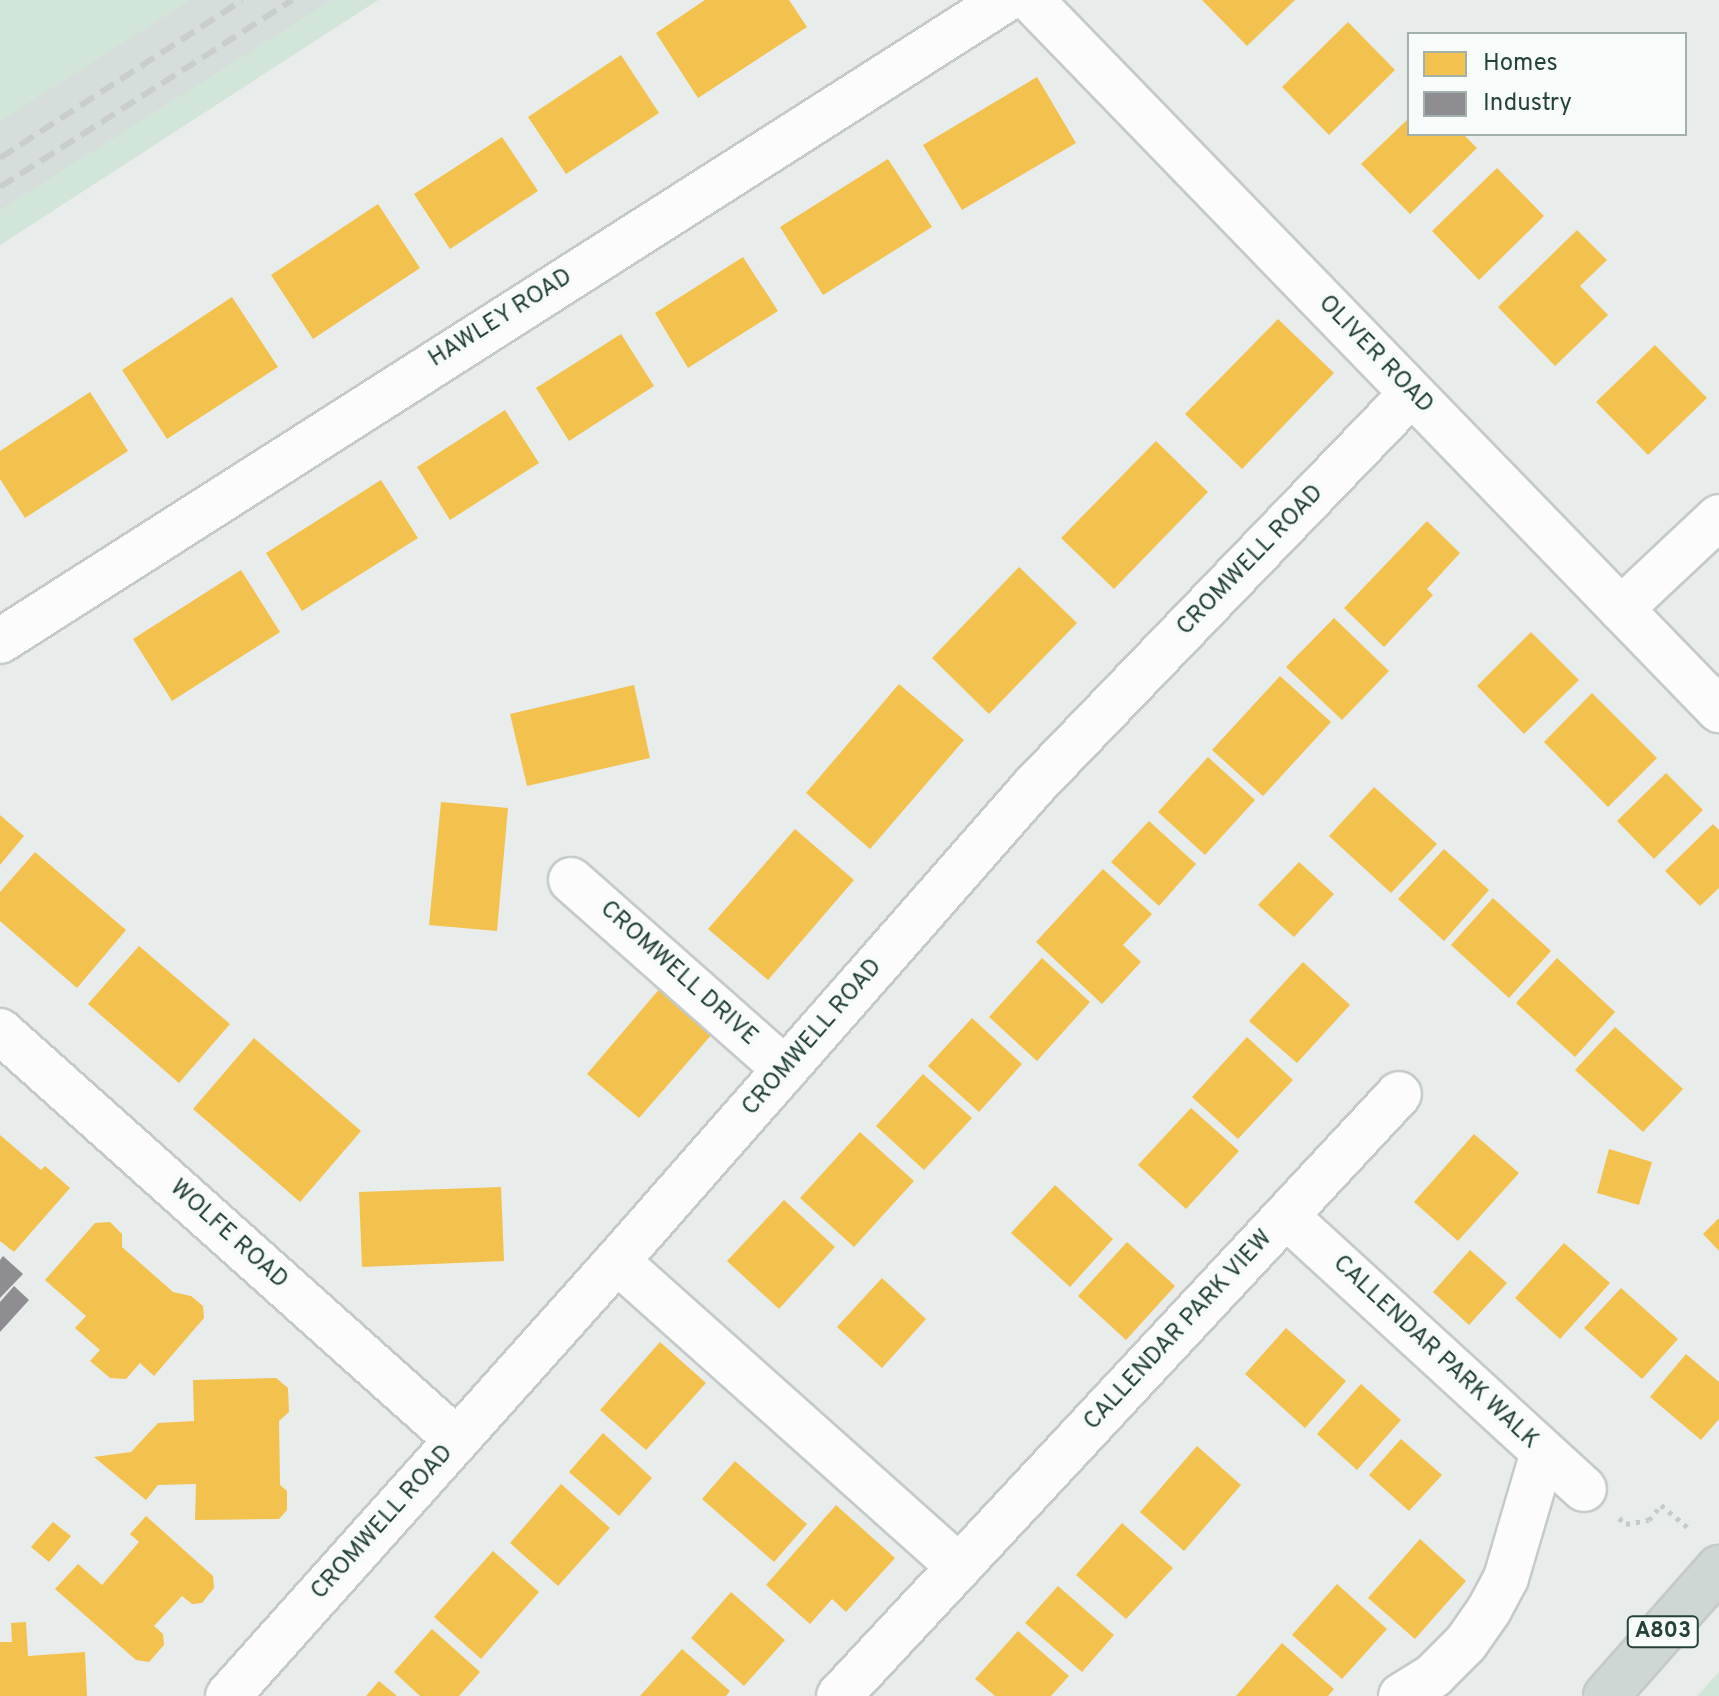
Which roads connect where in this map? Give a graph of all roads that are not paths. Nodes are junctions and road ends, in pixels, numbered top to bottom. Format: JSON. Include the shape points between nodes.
{"nodes":[{"id":1,"x":1005,"y":0,"type":"edge"},
{"id":2,"x":1031,"y":0,"type":"edge"},
{"id":3,"x":1412,"y":393,"type":"junction"},
{"id":4,"x":1719,"y":517,"type":"edge"},
{"id":5,"x":1621,"y":609,"type":"junction"},
{"id":6,"x":0,"y":641,"type":"edge"},
{"id":7,"x":1719,"y":710,"type":"edge"},
{"id":8,"x":571,"y":880,"type":"dead end"},
{"id":9,"x":0,"y":1031,"type":"edge"},
{"id":10,"x":785,"y":1069,"type":"junction"},
{"id":11,"x":1399,"y":1094,"type":"dead end"},
{"id":12,"x":1286,"y":1216,"type":"junction"},
{"id":13,"x":617,"y":1261,"type":"junction"},
{"id":14,"x":457,"y":1440,"type":"junction"},
{"id":15,"x":1543,"y":1452,"type":"junction"},
{"id":16,"x":1584,"y":1489,"type":"road end"},
{"id":17,"x":1707,"y":1551,"type":"edge"},
{"id":18,"x":959,"y":1567,"type":"junction"},
{"id":19,"x":228,"y":1696,"type":"edge"},
{"id":20,"x":839,"y":1696,"type":"edge"},
{"id":21,"x":1401,"y":1696,"type":"edge"},
{"id":22,"x":1606,"y":1696,"type":"edge"}],
"edges":[{"from":1,"to":6,"type":"street","name":"HAWLEY ROAD"},
{"from":2,"to":3,"type":"street","name":"OLIVER ROAD"},
{"from":3,"to":5,"type":"street","name":"OLIVER ROAD"},
{"from":3,"to":10,"type":"street","name":"CROMWELL ROAD","via":[[1034,786]]},
{"from":4,"to":5,"type":"street"},
{"from":5,"to":7,"type":"street","name":"OLIVER ROAD"},
{"from":8,"to":10,"type":"street","name":"CROMWELL DRIVE"},
{"from":9,"to":14,"type":"street","name":"WOLFE ROAD"},
{"from":10,"to":13,"type":"street","name":"CROMWELL ROAD"},
{"from":11,"to":12,"type":"street","name":"CALLENDAR PARK VIEW"},
{"from":12,"to":15,"type":"street","name":"CALLENDAR PARK WALK"},
{"from":12,"to":18,"type":"street","name":"CALLENDAR PARK VIEW"},
{"from":13,"to":14,"type":"street","name":"CROMWELL ROAD"},
{"from":13,"to":18,"type":"street"},
{"from":14,"to":19,"type":"street","name":"CROMWELL ROAD"},
{"from":15,"to":16,"type":"street","name":"CALLENDAR PARK WALK"},
{"from":15,"to":21,"type":"street","via":[[1506,1578],[1489,1610],[1434,1675]]},
{"from":17,"to":22,"type":"main road","number":"A803"},
{"from":18,"to":20,"type":"street","name":"CALLENDAR PARK VIEW"}]}
